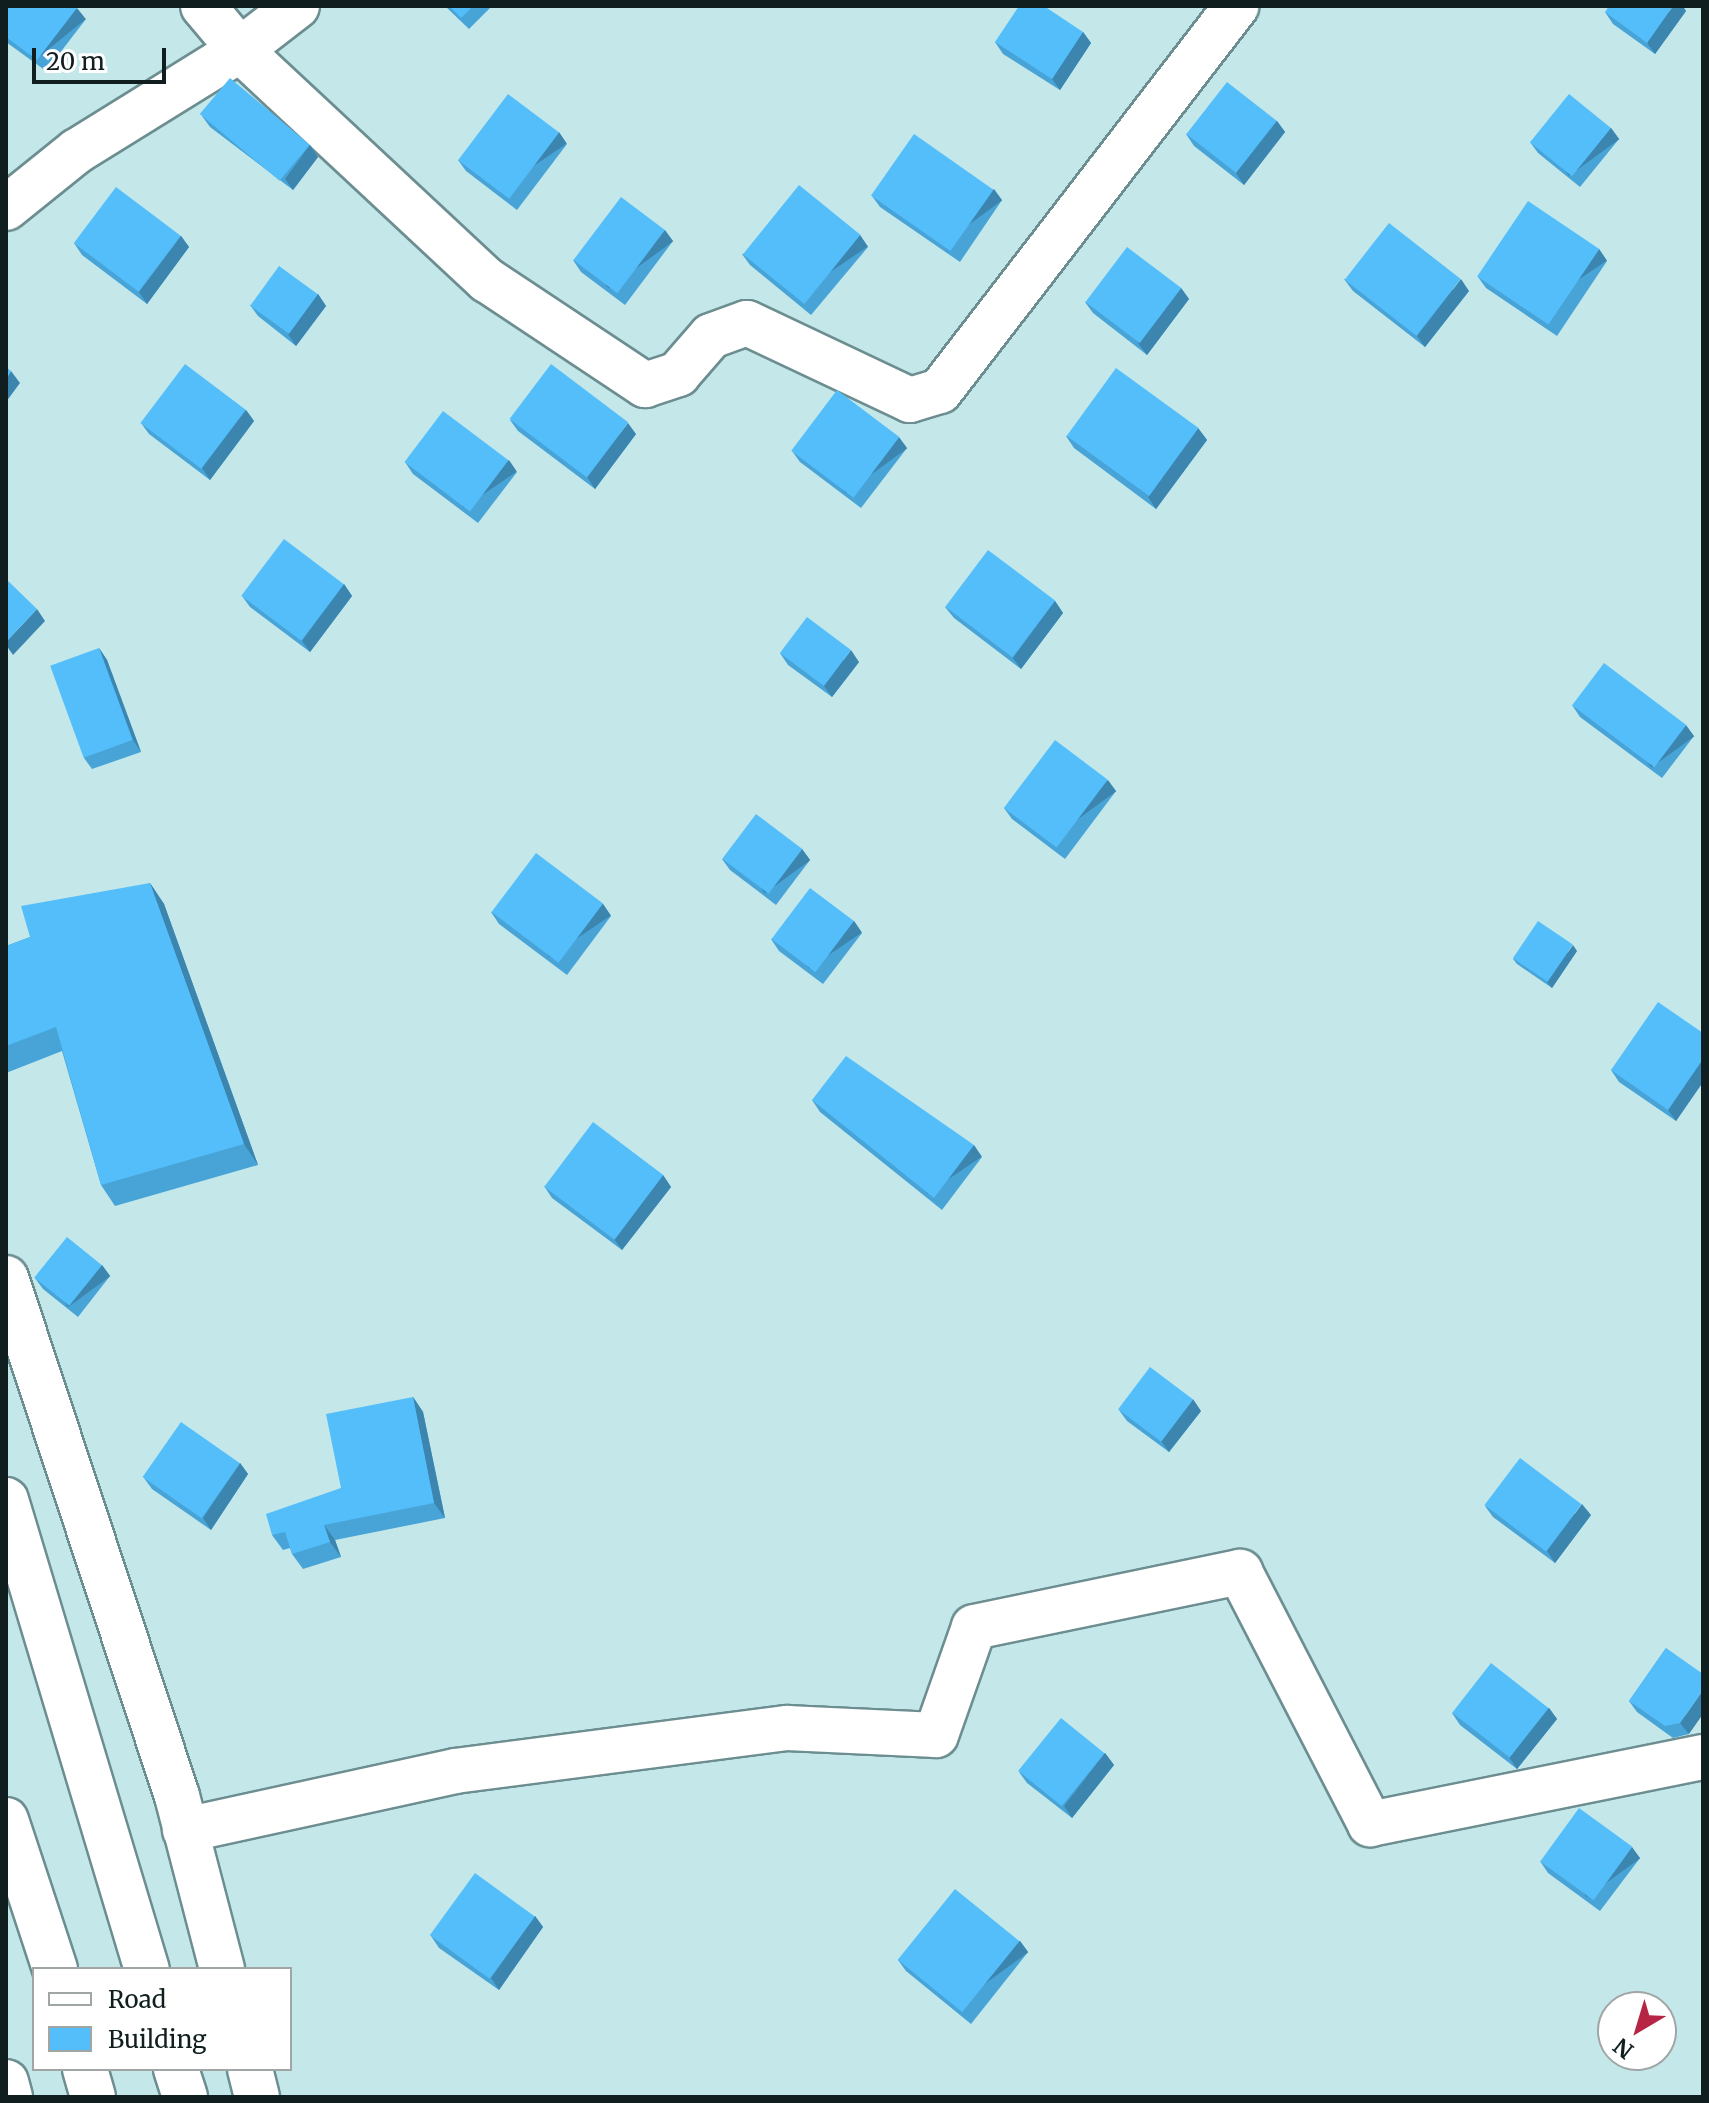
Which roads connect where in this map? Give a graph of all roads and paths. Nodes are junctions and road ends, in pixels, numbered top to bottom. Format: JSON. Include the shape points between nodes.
{"nodes":[{"id":1,"x":203,"y":6,"type":"edge"},
{"id":2,"x":297,"y":6,"type":"edge"},
{"id":3,"x":1236,"y":6,"type":"edge"},
{"id":4,"x":240,"y":50,"type":"junction"},
{"id":5,"x":6,"y":208,"type":"edge"},
{"id":6,"x":6,"y":1278,"type":"edge"},
{"id":7,"x":6,"y":1500,"type":"edge"},
{"id":8,"x":1703,"y":1757,"type":"edge"},
{"id":9,"x":6,"y":1820,"type":"edge"},
{"id":10,"x":185,"y":1830,"type":"junction"},
{"id":11,"x":54,"y":1967,"type":"edge"},
{"id":12,"x":146,"y":1967,"type":"edge"},
{"id":13,"x":221,"y":1967,"type":"edge"},
{"id":14,"x":86,"y":2071,"type":"edge"},
{"id":15,"x":177,"y":2071,"type":"edge"},
{"id":16,"x":250,"y":2071,"type":"edge"},
{"id":17,"x":6,"y":2082,"type":"edge"},
{"id":18,"x":10,"y":2097,"type":"edge"},
{"id":19,"x":93,"y":2097,"type":"edge"},
{"id":20,"x":185,"y":2097,"type":"edge"},
{"id":21,"x":257,"y":2097,"type":"edge"}],
"edges":[{"from":1,"to":4,"type":"main road"},
{"from":2,"to":4,"type":"main road"},
{"from":3,"to":4,"type":"main road","via":[[940,391],[910,400],[747,323],[711,336],[678,374],[645,385],[487,280]]},
{"from":4,"to":5,"type":"main road","via":[[77,151]]},
{"from":6,"to":10,"type":"main road"},
{"from":7,"to":12,"type":"main road"},
{"from":8,"to":10,"type":"main road","via":[[1370,1824],[1240,1572],[974,1627],[936,1735],[787,1728],[455,1771]]},
{"from":9,"to":11,"type":"main road"},
{"from":10,"to":13,"type":"main road"},
{"from":14,"to":19,"type":"main road"},
{"from":15,"to":20,"type":"main road"},
{"from":16,"to":21,"type":"main road"},
{"from":17,"to":18,"type":"main road"}]}
